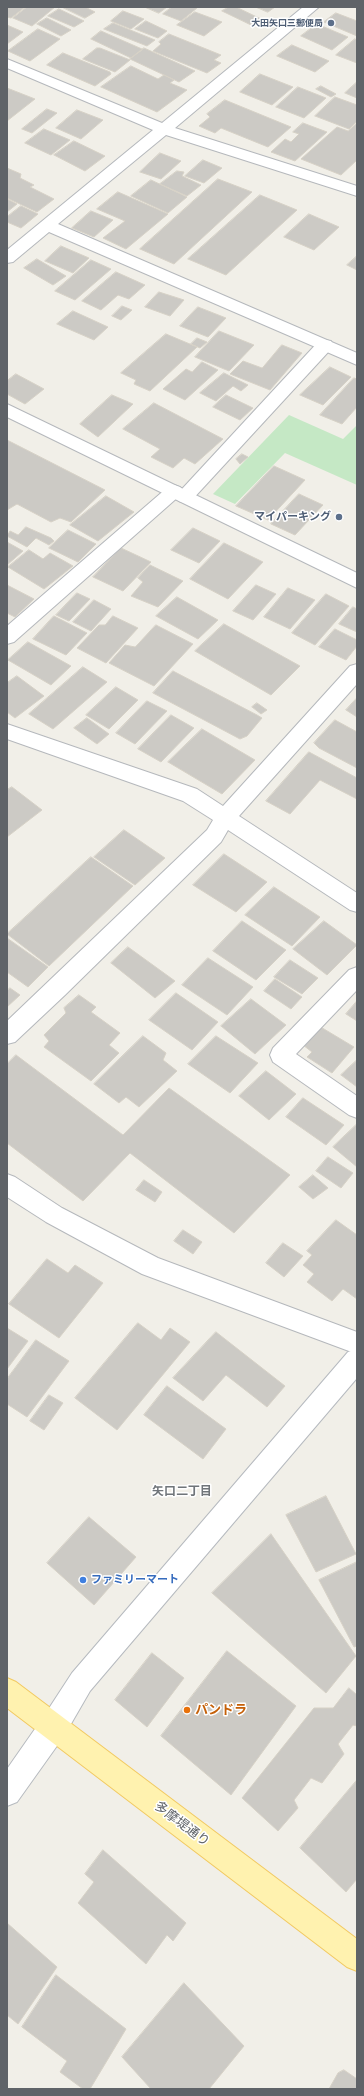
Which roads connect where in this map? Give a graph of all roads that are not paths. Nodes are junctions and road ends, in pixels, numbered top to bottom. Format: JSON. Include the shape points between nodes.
{"nodes":[{"id":1,"x":312,"y":7,"type":"edge"},
{"id":2,"x":7,"y":63,"type":"edge"},
{"id":3,"x":164,"y":129,"type":"junction"},
{"id":4,"x":357,"y":191,"type":"edge"},
{"id":5,"x":48,"y":225,"type":"junction"},
{"id":6,"x":7,"y":258,"type":"edge"},
{"id":7,"x":325,"y":345,"type":"junction"},
{"id":8,"x":357,"y":359,"type":"edge"},
{"id":9,"x":7,"y":410,"type":"edge"},
{"id":10,"x":180,"y":494,"type":"junction"},
{"id":11,"x":357,"y":580,"type":"edge"},
{"id":12,"x":7,"y":638,"type":"edge"},
{"id":13,"x":357,"y":671,"type":"edge"},
{"id":14,"x":7,"y":730,"type":"edge"},
{"id":15,"x":226,"y":817,"type":"junction"},
{"id":16,"x":357,"y":904,"type":"edge"},
{"id":17,"x":357,"y":976,"type":"edge"},
{"id":18,"x":7,"y":1035,"type":"edge"},
{"id":19,"x":357,"y":1108,"type":"edge"},
{"id":20,"x":7,"y":1184,"type":"edge"},
{"id":21,"x":357,"y":1343,"type":"edge"},
{"id":22,"x":357,"y":1360,"type":"edge"},
{"id":23,"x":7,"y":1691,"type":"edge"},
{"id":24,"x":54,"y":1726,"type":"junction"},
{"id":25,"x":7,"y":1792,"type":"edge"},
{"id":26,"x":357,"y":1957,"type":"edge"}],
"edges":[{"from":1,"to":3,"type":"street"},
{"from":2,"to":3,"type":"street"},
{"from":3,"to":4,"type":"street"},
{"from":3,"to":5,"type":"street"},
{"from":5,"to":6,"type":"street"},
{"from":5,"to":7,"type":"street"},
{"from":7,"to":8,"type":"street"},
{"from":7,"to":10,"type":"street"},
{"from":9,"to":10,"type":"street"},
{"from":10,"to":11,"type":"street"},
{"from":10,"to":12,"type":"street"},
{"from":13,"to":15,"type":"street"},
{"from":14,"to":15,"type":"street","via":[[190,794]]},
{"from":15,"to":16,"type":"street"},
{"from":15,"to":18,"type":"street","via":[[214,836],[57,990]]},
{"from":17,"to":19,"type":"street","via":[[281,1055]]},
{"from":20,"to":21,"type":"street","via":[[54,1215],[150,1266]]},
{"from":22,"to":24,"type":"street","via":[[81,1682]]},
{"from":23,"to":24,"type":"main road","name":"多摩堤通り"},
{"from":24,"to":25,"type":"street"},
{"from":24,"to":26,"type":"main road","name":"多摩堤通り"}]}
